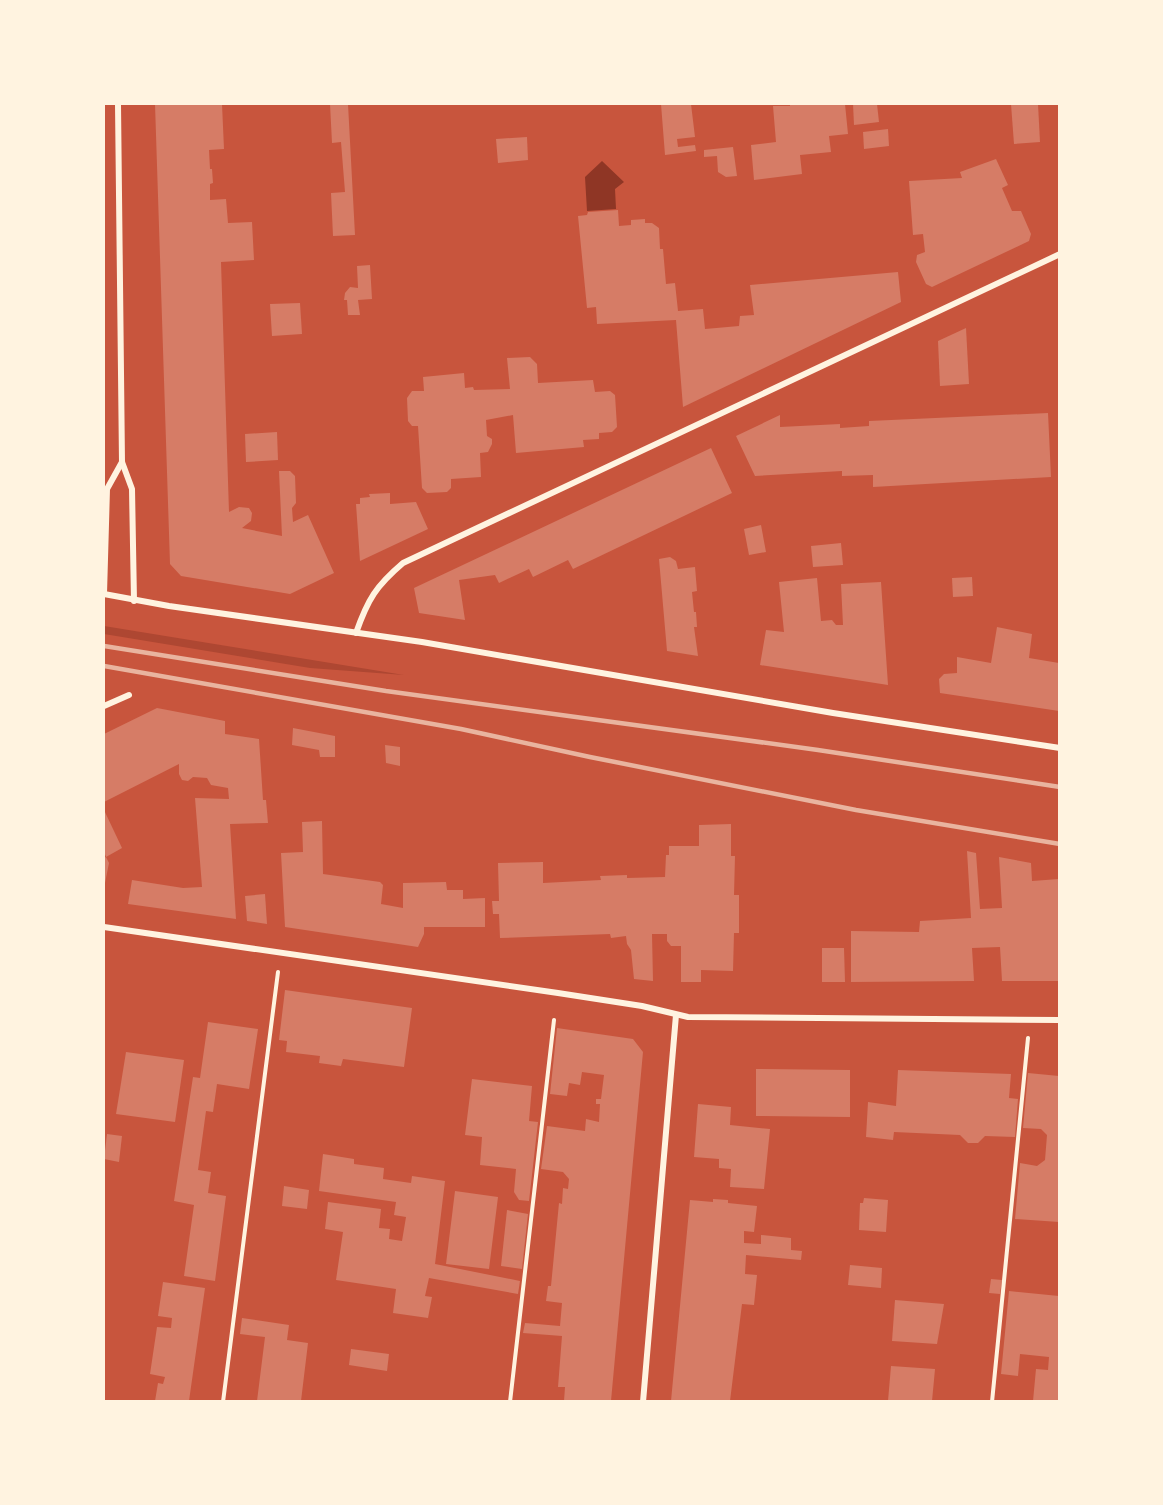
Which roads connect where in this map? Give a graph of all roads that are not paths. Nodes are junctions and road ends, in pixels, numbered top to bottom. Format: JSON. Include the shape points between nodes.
{"nodes":[{"id":1,"x":118,"y":104,"type":"edge"},
{"id":2,"x":1059,"y":254,"type":"edge"},
{"id":3,"x":122,"y":462,"type":"junction"},
{"id":4,"x":104,"y":594,"type":"edge"},
{"id":5,"x":135,"y":601,"type":"junction"},
{"id":6,"x":357,"y":633,"type":"junction"},
{"id":7,"x":129,"y":695,"type":"dead end"},
{"id":8,"x":104,"y":706,"type":"edge"},
{"id":9,"x":1059,"y":748,"type":"edge"},
{"id":10,"x":104,"y":927,"type":"edge"},
{"id":11,"x":676,"y":1015,"type":"junction"},
{"id":12,"x":1059,"y":1020,"type":"edge"},
{"id":13,"x":643,"y":1401,"type":"edge"}],
"edges":[{"from":1,"to":3,"type":"street"},
{"from":2,"to":6,"type":"street","via":[[403,563],[383,579],[366,605]]},
{"from":3,"to":4,"type":"street","via":[[107,489]]},
{"from":3,"to":5,"type":"street","via":[[132,489]]},
{"from":4,"to":5,"type":"street"},
{"from":5,"to":6,"type":"street"},
{"from":6,"to":9,"type":"street"},
{"from":7,"to":8,"type":"street"},
{"from":10,"to":11,"type":"street","via":[[558,993]]},
{"from":11,"to":12,"type":"street"},
{"from":11,"to":13,"type":"street"}]}
